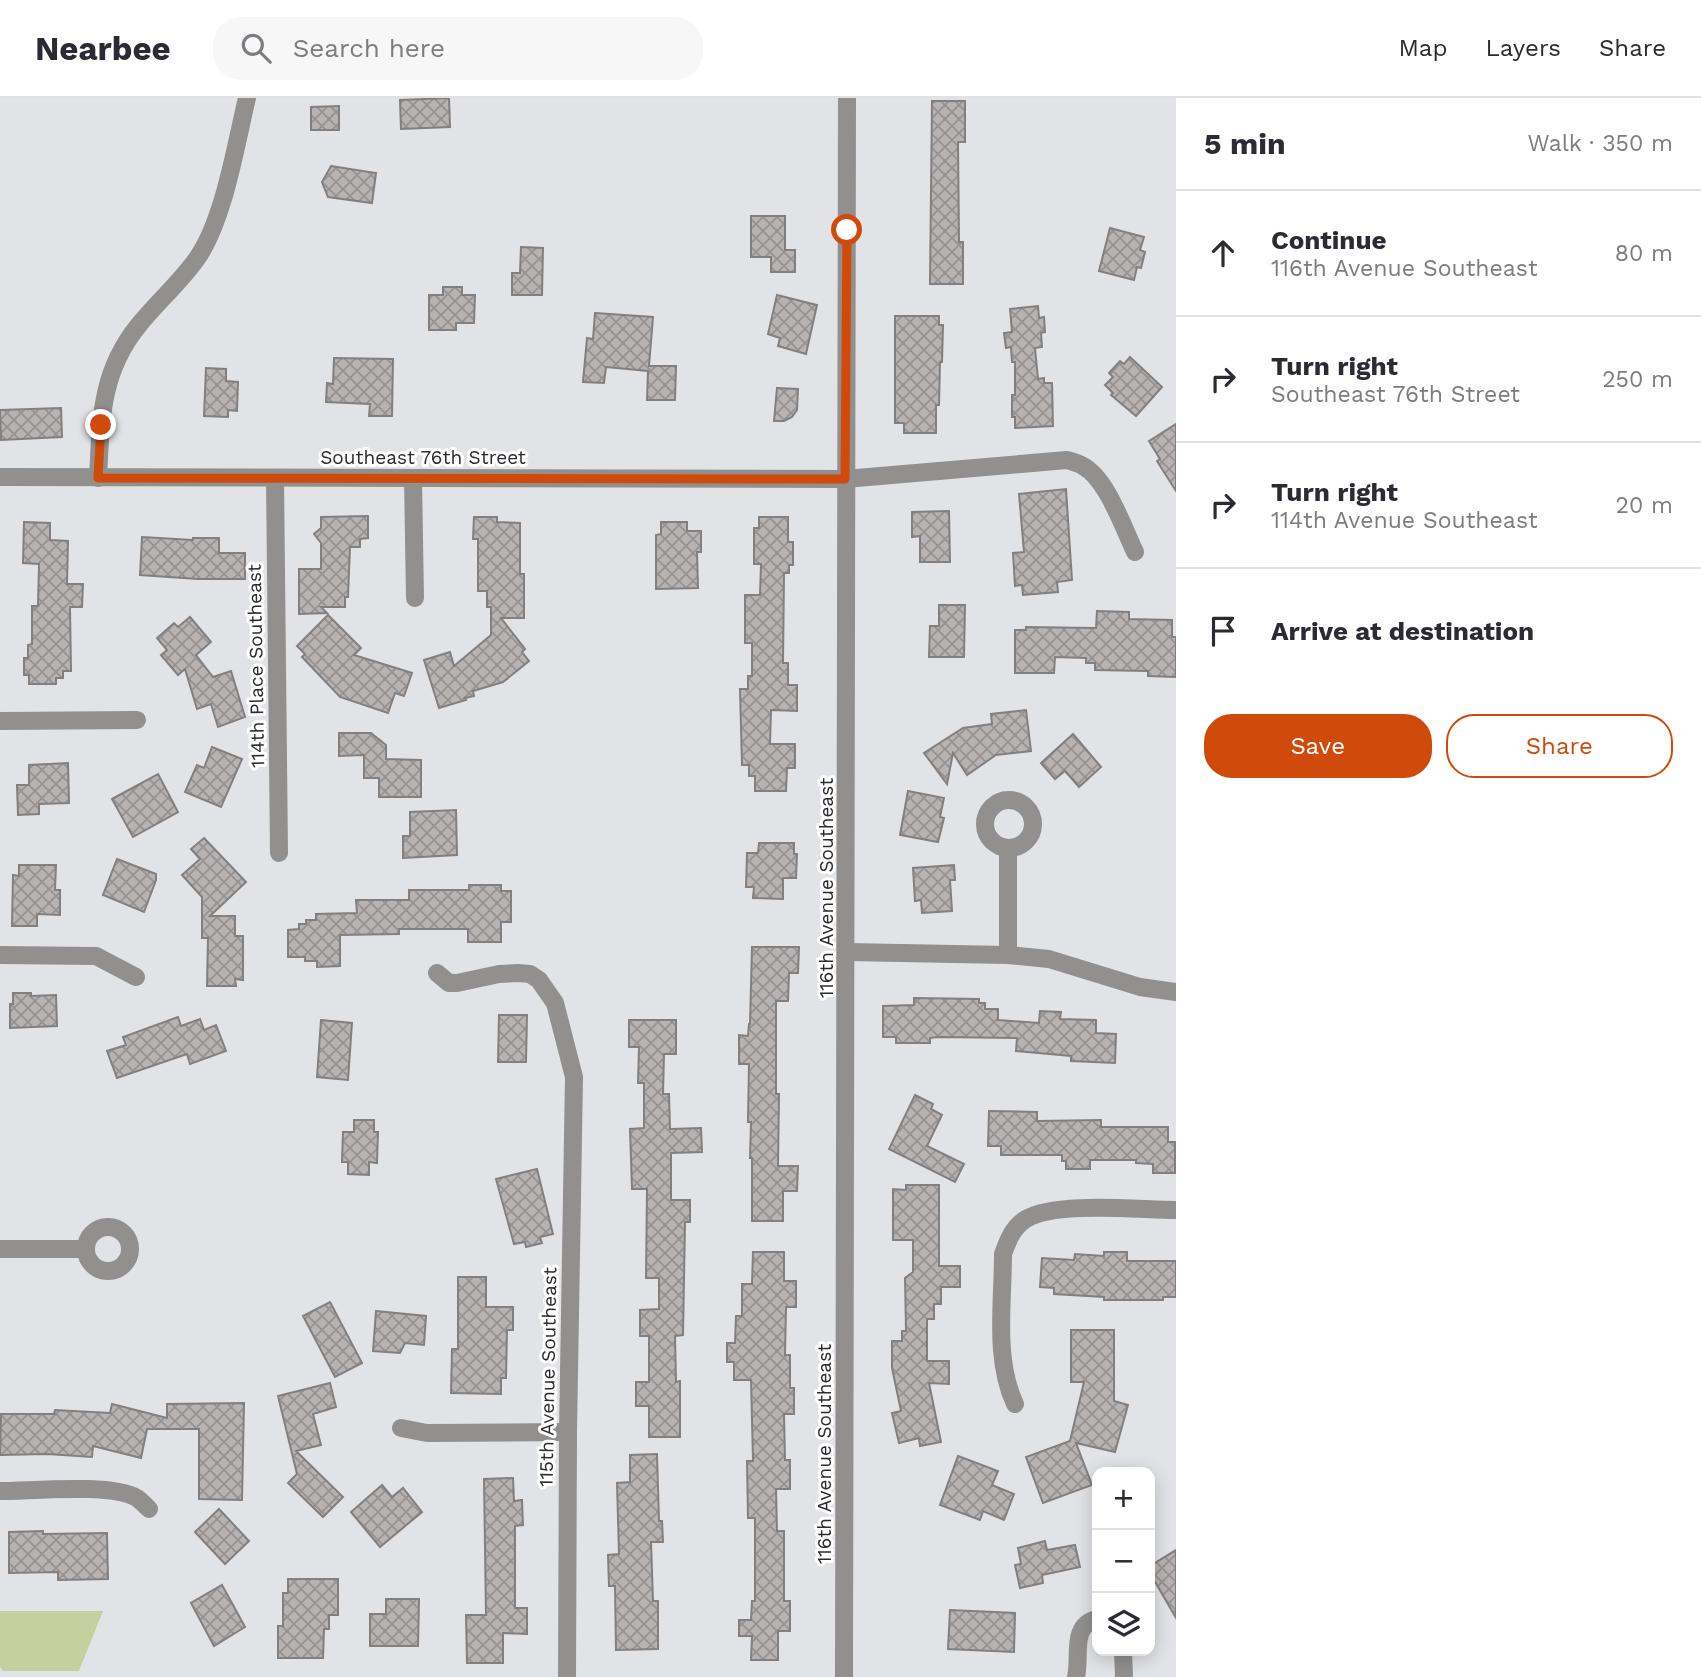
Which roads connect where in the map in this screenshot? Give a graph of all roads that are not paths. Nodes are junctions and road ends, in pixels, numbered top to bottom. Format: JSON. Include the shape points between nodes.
{"nodes":[{"id":1,"x":247,"y":98,"type":"edge"},
{"id":2,"x":847,"y":98,"type":"edge"},
{"id":3,"x":0,"y":477,"type":"edge"},
{"id":4,"x":98,"y":478,"type":"junction"},
{"id":5,"x":275,"y":478,"type":"junction"},
{"id":6,"x":413,"y":478,"type":"junction"},
{"id":7,"x":845,"y":479,"type":"junction"},
{"id":8,"x":1135,"y":552,"type":"dead end"},
{"id":9,"x":415,"y":598,"type":"dead end"},
{"id":10,"x":138,"y":720,"type":"dead end"},
{"id":11,"x":0,"y":721,"type":"edge"},
{"id":12,"x":1008,"y":849,"type":"dead end"},
{"id":13,"x":279,"y":853,"type":"dead end"},
{"id":14,"x":847,"y":952,"type":"junction"},
{"id":15,"x":0,"y":955,"type":"edge"},
{"id":16,"x":1007,"y":955,"type":"junction"},
{"id":17,"x":437,"y":973,"type":"dead end"},
{"id":18,"x":136,"y":977,"type":"dead end"},
{"id":19,"x":1176,"y":992,"type":"edge"},
{"id":20,"x":1176,"y":1210,"type":"edge"},
{"id":21,"x":0,"y":1250,"type":"edge"},
{"id":22,"x":86,"y":1250,"type":"dead end"},
{"id":23,"x":1015,"y":1405,"type":"dead end"},
{"id":24,"x":401,"y":1428,"type":"dead end"},
{"id":25,"x":568,"y":1432,"type":"junction"},
{"id":26,"x":0,"y":1491,"type":"edge"},
{"id":27,"x":149,"y":1509,"type":"dead end"},
{"id":28,"x":1092,"y":1620,"type":"edge"},
{"id":29,"x":1123,"y":1656,"type":"edge"},
{"id":30,"x":567,"y":1677,"type":"edge"},
{"id":31,"x":844,"y":1677,"type":"edge"},
{"id":32,"x":1076,"y":1677,"type":"edge"},
{"id":33,"x":1124,"y":1677,"type":"edge"}],
"edges":[{"from":1,"to":4,"type":"street","via":[[214,224],[199,257],[138,326],[111,371],[102,413]]},
{"from":2,"to":7,"type":"street","name":"116th Avenue Southeast"},
{"from":3,"to":4,"type":"street","name":"Southeast 76th Street"},
{"from":4,"to":5,"type":"street","name":"Southeast 76th Street"},
{"from":5,"to":6,"type":"street","name":"Southeast 76th Street"},
{"from":5,"to":13,"type":"street","name":"114th Place Southeast"},
{"from":6,"to":7,"type":"street","name":"Southeast 76th Street"},
{"from":6,"to":9,"type":"street"},
{"from":7,"to":8,"type":"street","name":"Southeast 76th Street","via":[[1068,460],[1083,465],[1105,489]]},
{"from":7,"to":14,"type":"street","name":"116th Avenue Southeast"},
{"from":10,"to":11,"type":"street"},
{"from":12,"to":16,"type":"street"},
{"from":14,"to":16,"type":"street"},
{"from":14,"to":31,"type":"street","name":"116th Avenue Southeast"},
{"from":15,"to":18,"type":"street","via":[[96,956]]},
{"from":16,"to":19,"type":"street","via":[[1049,959],[1140,987]]},
{"from":17,"to":25,"type":"street","name":"115th Avenue Southeast","via":[[449,983],[530,974],[555,1003],[574,1077]]},
{"from":20,"to":23,"type":"street","via":[[1062,1209],[1042,1212],[1015,1228],[1003,1254],[1002,1366]]},
{"from":21,"to":22,"type":"street"},
{"from":24,"to":25,"type":"street","via":[[427,1433]]},
{"from":25,"to":30,"type":"street","name":"115th Avenue Southeast"},
{"from":26,"to":27,"type":"street","via":[[100,1490],[136,1498]]},
{"from":28,"to":32,"type":"street","via":[[1082,1628],[1078,1640]]},
{"from":29,"to":33,"type":"street"}]}
